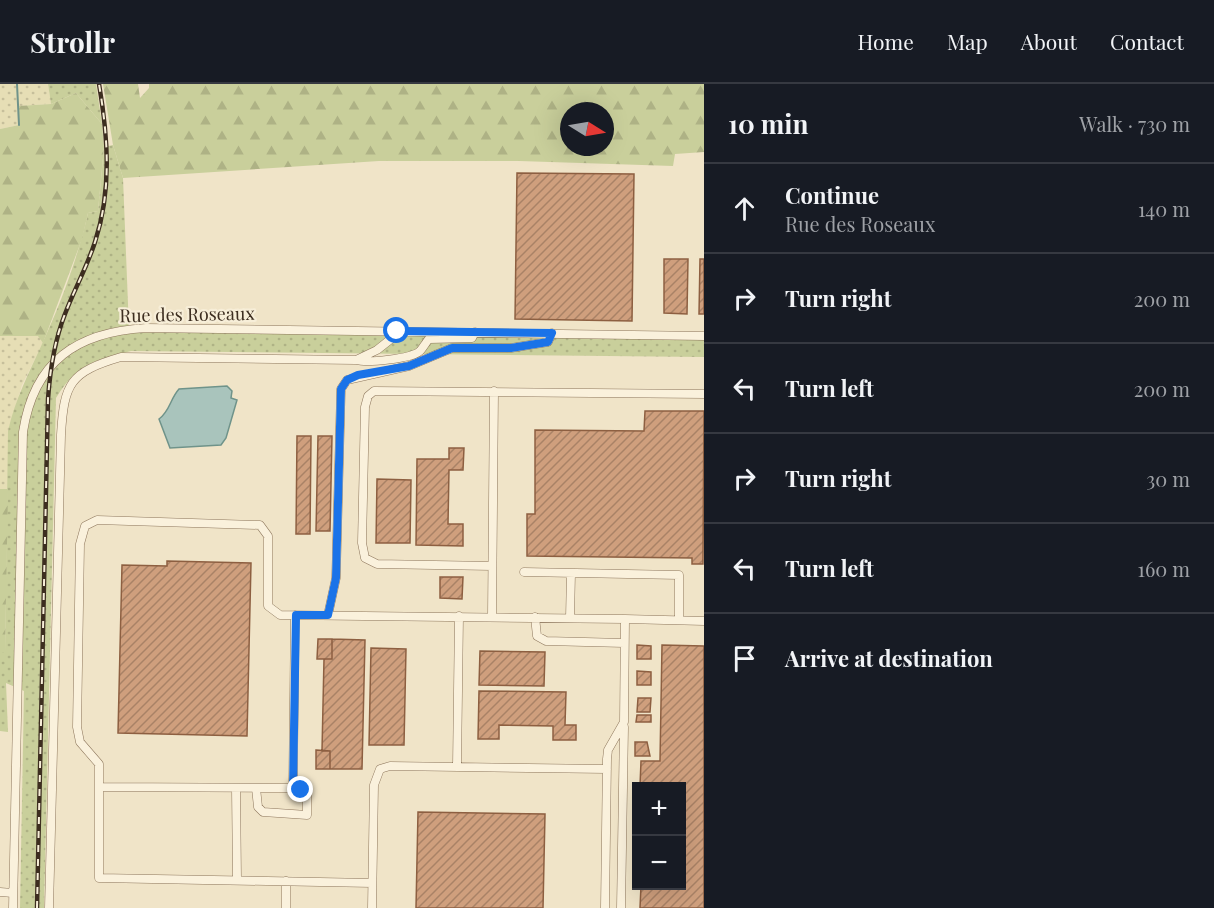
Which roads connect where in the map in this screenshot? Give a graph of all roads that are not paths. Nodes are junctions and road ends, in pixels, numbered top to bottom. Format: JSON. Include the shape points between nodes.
{"nodes":[{"id":1,"x":401,"y":331,"type":"junction"},
{"id":2,"x":475,"y":332,"type":"junction"},
{"id":3,"x":552,"y":333,"type":"junction"},
{"id":4,"x":704,"y":336,"type":"edge"},
{"id":5,"x":356,"y":360,"type":"junction"},
{"id":6,"x":494,"y":391,"type":"junction"},
{"id":7,"x":704,"y":394,"type":"edge"},
{"id":8,"x":492,"y":566,"type":"junction"},
{"id":9,"x":524,"y":572,"type":"dead end"},
{"id":10,"x":571,"y":573,"type":"junction"},
{"id":11,"x":296,"y":615,"type":"junction"},
{"id":12,"x":328,"y":615,"type":"junction"},
{"id":13,"x":459,"y":616,"type":"junction"},
{"id":14,"x":492,"y":617,"type":"junction"},
{"id":15,"x":535,"y":617,"type":"junction"},
{"id":16,"x":570,"y":618,"type":"junction"},
{"id":17,"x":625,"y":619,"type":"junction"},
{"id":18,"x":679,"y":620,"type":"junction"},
{"id":19,"x":704,"y":621,"type":"edge"},
{"id":20,"x":624,"y":643,"type":"junction"},
{"id":21,"x":624,"y":722,"type":"junction"},
{"id":22,"x":457,"y":767,"type":"junction"},
{"id":23,"x":607,"y":769,"type":"junction"},
{"id":24,"x":100,"y":787,"type":"junction"},
{"id":25,"x":236,"y":788,"type":"junction"},
{"id":26,"x":256,"y":788,"type":"junction"},
{"id":27,"x":293,"y":788,"type":"junction"},
{"id":28,"x":237,"y":880,"type":"junction"},
{"id":29,"x":286,"y":881,"type":"junction"},
{"id":30,"x":372,"y":883,"type":"junction"},
{"id":31,"x":0,"y":892,"type":"edge"},
{"id":32,"x":14,"y":893,"type":"junction"},
{"id":33,"x":13,"y":908,"type":"edge"},
{"id":34,"x":49,"y":908,"type":"edge"},
{"id":35,"x":286,"y":908,"type":"edge"},
{"id":36,"x":372,"y":908,"type":"edge"},
{"id":37,"x":605,"y":908,"type":"edge"},
{"id":38,"x":621,"y":908,"type":"edge"}],
"edges":[{"from":1,"to":2,"type":"street","name":"Rue des Roseaux"},
{"from":1,"to":5,"type":"street"},
{"from":1,"to":32,"type":"street","name":"Rue des Roseaux","via":[[128,329],[89,339],[51,364],[31,399],[23,432]]},
{"from":2,"to":3,"type":"street","name":"Rue des Roseaux"},
{"from":2,"to":5,"type":"street","via":[[472,338],[429,339],[420,351],[407,357]]},
{"from":3,"to":4,"type":"street","name":"Rue des Roseaux"},
{"from":3,"to":12,"type":"street","via":[[548,342],[511,348],[452,348],[409,366],[347,380],[341,389],[336,578]]},
{"from":5,"to":34,"type":"street","via":[[121,357],[94,366],[66,390],[60,456]]},
{"from":6,"to":7,"type":"street"},
{"from":6,"to":8,"type":"street"},
{"from":6,"to":8,"type":"street","via":[[381,389],[368,396],[363,543],[365,558],[377,564]]},
{"from":8,"to":14,"type":"street"},
{"from":9,"to":10,"type":"street"},
{"from":10,"to":16,"type":"street"},
{"from":10,"to":18,"type":"street","via":[[679,575]]},
{"from":11,"to":12,"type":"street"},
{"from":11,"to":24,"type":"street","via":[[276,614],[268,606],[268,536],[260,525],[97,520],[88,523],[82,529],[80,544],[76,727],[80,742],[99,764]]},
{"from":11,"to":27,"type":"street"},
{"from":12,"to":13,"type":"street"},
{"from":13,"to":14,"type":"street"},
{"from":13,"to":22,"type":"street"},
{"from":14,"to":15,"type":"street"},
{"from":15,"to":16,"type":"street"},
{"from":15,"to":20,"type":"street","via":[[537,636],[546,641]]},
{"from":16,"to":17,"type":"street"},
{"from":17,"to":18,"type":"street"},
{"from":17,"to":20,"type":"street"},
{"from":18,"to":19,"type":"street"},
{"from":20,"to":21,"type":"street"},
{"from":21,"to":23,"type":"street","via":[[608,750]]},
{"from":21,"to":38,"type":"street"},
{"from":22,"to":23,"type":"street"},
{"from":22,"to":30,"type":"street","via":[[390,766],[377,773]]},
{"from":23,"to":37,"type":"street"},
{"from":24,"to":25,"type":"street"},
{"from":24,"to":28,"type":"street","via":[[99,878]]},
{"from":25,"to":26,"type":"street"},
{"from":25,"to":28,"type":"street"},
{"from":26,"to":27,"type":"street"},
{"from":26,"to":27,"type":"street","via":[[258,807],[263,812],[307,815],[307,795]]},
{"from":28,"to":29,"type":"street"},
{"from":29,"to":30,"type":"street"},
{"from":29,"to":35,"type":"street"},
{"from":30,"to":36,"type":"street"},
{"from":31,"to":32,"type":"street"},
{"from":32,"to":33,"type":"street","name":"Rue des Roseaux"}]}
